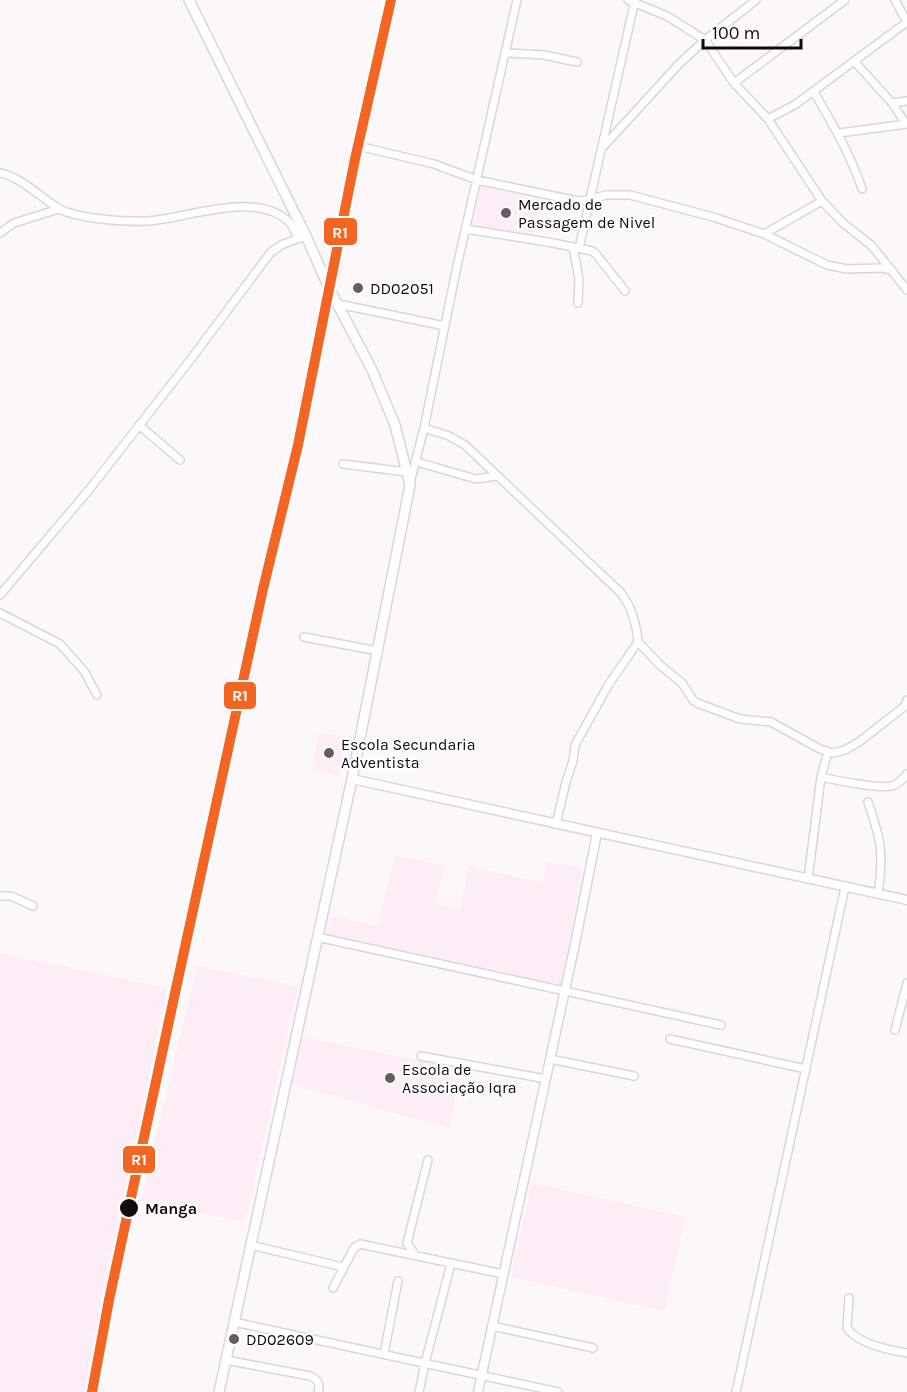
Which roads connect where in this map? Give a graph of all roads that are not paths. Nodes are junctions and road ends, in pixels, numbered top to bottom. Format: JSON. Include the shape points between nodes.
{"nodes":[{"id":1,"x":189,"y":0,"type":"edge"},
{"id":2,"x":517,"y":0,"type":"edge"},
{"id":3,"x":633,"y":0,"type":"edge"},
{"id":4,"x":756,"y":0,"type":"edge"},
{"id":5,"x":845,"y":0,"type":"edge"},
{"id":6,"x":895,"y":0,"type":"edge"},
{"id":7,"x":904,"y":8,"type":"edge"},
{"id":8,"x":907,"y":22,"type":"edge"},
{"id":9,"x":705,"y":40,"type":"junction"},
{"id":10,"x":506,"y":53,"type":"junction"},
{"id":11,"x":854,"y":61,"type":"junction"},
{"id":12,"x":577,"y":62,"type":"dead end"},
{"id":13,"x":734,"y":83,"type":"junction"},
{"id":14,"x":814,"y":92,"type":"junction"},
{"id":15,"x":907,"y":101,"type":"edge"},
{"id":16,"x":892,"y":103,"type":"junction"},
{"id":17,"x":768,"y":119,"type":"junction"},
{"id":18,"x":907,"y":124,"type":"edge"},
{"id":19,"x":839,"y":133,"type":"junction"},
{"id":20,"x":362,"y":147,"type":"dead end"},
{"id":21,"x":602,"y":148,"type":"junction"},
{"id":22,"x":0,"y":173,"type":"edge"},
{"id":23,"x":477,"y":180,"type":"junction"},
{"id":24,"x":862,"y":189,"type":"dead end"},
{"id":25,"x":591,"y":199,"type":"junction"},
{"id":26,"x":822,"y":201,"type":"junction"},
{"id":27,"x":59,"y":209,"type":"junction"},
{"id":28,"x":465,"y":229,"type":"junction"},
{"id":29,"x":0,"y":233,"type":"edge"},
{"id":30,"x":764,"y":234,"type":"junction"},
{"id":31,"x":302,"y":237,"type":"junction"},
{"id":32,"x":576,"y":247,"type":"junction"},
{"id":33,"x":892,"y":270,"type":"junction"},
{"id":34,"x":907,"y":290,"type":"edge"},
{"id":35,"x":625,"y":291,"type":"dead end"},
{"id":36,"x":578,"y":303,"type":"dead end"},
{"id":37,"x":338,"y":304,"type":"junction"},
{"id":38,"x":445,"y":326,"type":"junction"},
{"id":39,"x":139,"y":425,"type":"junction"},
{"id":40,"x":424,"y":428,"type":"junction"},
{"id":41,"x":180,"y":460,"type":"dead end"},
{"id":42,"x":417,"y":462,"type":"junction"},
{"id":43,"x":343,"y":464,"type":"dead end"},
{"id":44,"x":407,"y":472,"type":"junction"},
{"id":45,"x":496,"y":476,"type":"junction"},
{"id":46,"x":410,"y":485,"type":"junction"},
{"id":47,"x":0,"y":594,"type":"edge"},
{"id":48,"x":0,"y":613,"type":"edge"},
{"id":49,"x":304,"y":637,"type":"dead end"},
{"id":50,"x":638,"y":642,"type":"junction"},
{"id":51,"x":378,"y":651,"type":"junction"},
{"id":52,"x":97,"y":695,"type":"dead end"},
{"id":53,"x":907,"y":700,"type":"edge"},
{"id":54,"x":828,"y":752,"type":"junction"},
{"id":55,"x":907,"y":774,"type":"edge"},
{"id":56,"x":821,"y":777,"type":"junction"},
{"id":57,"x":352,"y":779,"type":"junction"},
{"id":58,"x":868,"y":802,"type":"dead end"},
{"id":59,"x":556,"y":824,"type":"junction"},
{"id":60,"x":597,"y":833,"type":"junction"},
{"id":61,"x":808,"y":879,"type":"junction"},
{"id":62,"x":845,"y":887,"type":"junction"},
{"id":63,"x":878,"y":894,"type":"junction"},
{"id":64,"x":0,"y":896,"type":"edge"},
{"id":65,"x":907,"y":900,"type":"edge"},
{"id":66,"x":33,"y":906,"type":"dead end"},
{"id":67,"x":316,"y":937,"type":"junction"},
{"id":68,"x":907,"y":983,"type":"edge"},
{"id":69,"x":564,"y":990,"type":"junction"},
{"id":70,"x":721,"y":1025,"type":"dead end"},
{"id":71,"x":895,"y":1030,"type":"dead end"},
{"id":72,"x":670,"y":1039,"type":"dead end"},
{"id":73,"x":421,"y":1056,"type":"dead end"},
{"id":74,"x":550,"y":1059,"type":"junction"},
{"id":75,"x":806,"y":1069,"type":"junction"},
{"id":76,"x":634,"y":1076,"type":"dead end"},
{"id":77,"x":546,"y":1079,"type":"junction"},
{"id":78,"x":428,"y":1160,"type":"dead end"},
{"id":79,"x":250,"y":1245,"type":"junction"},
{"id":80,"x":416,"y":1256,"type":"junction"},
{"id":81,"x":451,"y":1264,"type":"junction"},
{"id":82,"x":344,"y":1267,"type":"junction"},
{"id":83,"x":503,"y":1274,"type":"junction"},
{"id":84,"x":398,"y":1281,"type":"dead end"},
{"id":85,"x":333,"y":1287,"type":"dead end"},
{"id":86,"x":849,"y":1298,"type":"dead end"},
{"id":87,"x":234,"y":1322,"type":"junction"},
{"id":88,"x":492,"y":1326,"type":"junction"},
{"id":89,"x":593,"y":1348,"type":"dead end"},
{"id":90,"x":907,"y":1353,"type":"edge"},
{"id":91,"x":384,"y":1354,"type":"junction"},
{"id":92,"x":226,"y":1360,"type":"junction"},
{"id":93,"x":424,"y":1363,"type":"junction"},
{"id":94,"x":481,"y":1376,"type":"junction"},
{"id":95,"x":219,"y":1392,"type":"edge"},
{"id":96,"x":318,"y":1392,"type":"edge"},
{"id":97,"x":419,"y":1392,"type":"edge"},
{"id":98,"x":478,"y":1392,"type":"edge"},
{"id":99,"x":555,"y":1392,"type":"edge"},
{"id":100,"x":736,"y":1392,"type":"edge"}],
"edges":[{"from":1,"to":31,"type":"main road"},
{"from":2,"to":10,"type":"street"},
{"from":3,"to":9,"type":"street"},
{"from":3,"to":21,"type":"street"},
{"from":4,"to":9,"type":"street"},
{"from":5,"to":13,"type":"street"},
{"from":6,"to":7,"type":"street"},
{"from":7,"to":8,"type":"street"},
{"from":8,"to":11,"type":"street"},
{"from":9,"to":13,"type":"street"},
{"from":9,"to":21,"type":"street"},
{"from":10,"to":12,"type":"street"},
{"from":10,"to":23,"type":"street"},
{"from":11,"to":14,"type":"street"},
{"from":11,"to":16,"type":"street"},
{"from":13,"to":17,"type":"street"},
{"from":14,"to":17,"type":"street"},
{"from":14,"to":19,"type":"street"},
{"from":15,"to":16,"type":"street"},
{"from":16,"to":18,"type":"street"},
{"from":17,"to":26,"type":"street"},
{"from":18,"to":19,"type":"street"},
{"from":19,"to":24,"type":"street"},
{"from":20,"to":23,"type":"street","via":[[434,164]]},
{"from":21,"to":25,"type":"street"},
{"from":22,"to":27,"type":"street","via":[[14,178]]},
{"from":23,"to":25,"type":"street","via":[[573,200]]},
{"from":23,"to":28,"type":"street"},
{"from":25,"to":30,"type":"street","via":[[630,195]]},
{"from":25,"to":32,"type":"street"},
{"from":26,"to":30,"type":"street"},
{"from":26,"to":33,"type":"street","via":[[872,246]]},
{"from":27,"to":29,"type":"street","via":[[20,220]]},
{"from":27,"to":31,"type":"street","via":[[82,216],[147,221],[256,207],[282,216]]},
{"from":28,"to":32,"type":"street"},
{"from":28,"to":38,"type":"street"},
{"from":30,"to":33,"type":"street","via":[[827,265]]},
{"from":31,"to":37,"type":"main road"},
{"from":31,"to":39,"type":"street","via":[[271,252]]},
{"from":32,"to":35,"type":"street","via":[[596,254]]},
{"from":32,"to":36,"type":"street"},
{"from":33,"to":34,"type":"street"},
{"from":37,"to":38,"type":"street"},
{"from":37,"to":44,"type":"main road","via":[[387,403]]},
{"from":38,"to":40,"type":"street"},
{"from":39,"to":41,"type":"street"},
{"from":39,"to":47,"type":"street"},
{"from":40,"to":42,"type":"street"},
{"from":40,"to":45,"type":"street","via":[[465,445]]},
{"from":42,"to":45,"type":"street","via":[[476,479]]},
{"from":42,"to":46,"type":"street"},
{"from":43,"to":44,"type":"street"},
{"from":44,"to":46,"type":"main road"},
{"from":45,"to":50,"type":"street","via":[[621,593],[634,621]]},
{"from":46,"to":51,"type":"main road"},
{"from":48,"to":52,"type":"street","via":[[60,644],[79,663]]},
{"from":49,"to":51,"type":"street"},
{"from":50,"to":54,"type":"street","via":[[682,683],[697,703],[740,719],[771,722]]},
{"from":50,"to":59,"type":"street","via":[[575,745]]},
{"from":51,"to":57,"type":"main road"},
{"from":53,"to":54,"type":"street","via":[[905,706],[859,742],[845,750]]},
{"from":54,"to":56,"type":"street"},
{"from":55,"to":56,"type":"street","via":[[888,787]]},
{"from":56,"to":61,"type":"street"},
{"from":57,"to":59,"type":"street"},
{"from":57,"to":67,"type":"main road"},
{"from":58,"to":63,"type":"street","via":[[882,849]]},
{"from":59,"to":60,"type":"street"},
{"from":60,"to":61,"type":"street"},
{"from":60,"to":69,"type":"street"},
{"from":61,"to":62,"type":"street"},
{"from":62,"to":63,"type":"street"},
{"from":62,"to":75,"type":"street"},
{"from":63,"to":65,"type":"street"},
{"from":64,"to":66,"type":"street","via":[[11,896]]},
{"from":67,"to":69,"type":"street"},
{"from":67,"to":79,"type":"main road"},
{"from":68,"to":71,"type":"street"},
{"from":69,"to":70,"type":"street"},
{"from":69,"to":74,"type":"street"},
{"from":72,"to":75,"type":"street"},
{"from":73,"to":77,"type":"street"},
{"from":74,"to":76,"type":"street"},
{"from":74,"to":77,"type":"street"},
{"from":75,"to":100,"type":"street"},
{"from":77,"to":83,"type":"street"},
{"from":78,"to":80,"type":"street","via":[[407,1243]]},
{"from":79,"to":82,"type":"street"},
{"from":79,"to":87,"type":"main road"},
{"from":80,"to":81,"type":"street"},
{"from":80,"to":82,"type":"street","via":[[360,1244]]},
{"from":81,"to":83,"type":"street"},
{"from":81,"to":93,"type":"street"},
{"from":82,"to":85,"type":"street"},
{"from":83,"to":88,"type":"street"},
{"from":84,"to":91,"type":"street"},
{"from":86,"to":90,"type":"street","via":[[850,1333],[858,1339]]},
{"from":87,"to":91,"type":"street"},
{"from":87,"to":92,"type":"main road"},
{"from":88,"to":89,"type":"street"},
{"from":88,"to":94,"type":"street"},
{"from":91,"to":93,"type":"street"},
{"from":92,"to":95,"type":"main road"},
{"from":92,"to":96,"type":"street","via":[[309,1376],[318,1382]]},
{"from":93,"to":94,"type":"street"},
{"from":93,"to":97,"type":"street"},
{"from":94,"to":98,"type":"street"},
{"from":94,"to":99,"type":"street"}]}
